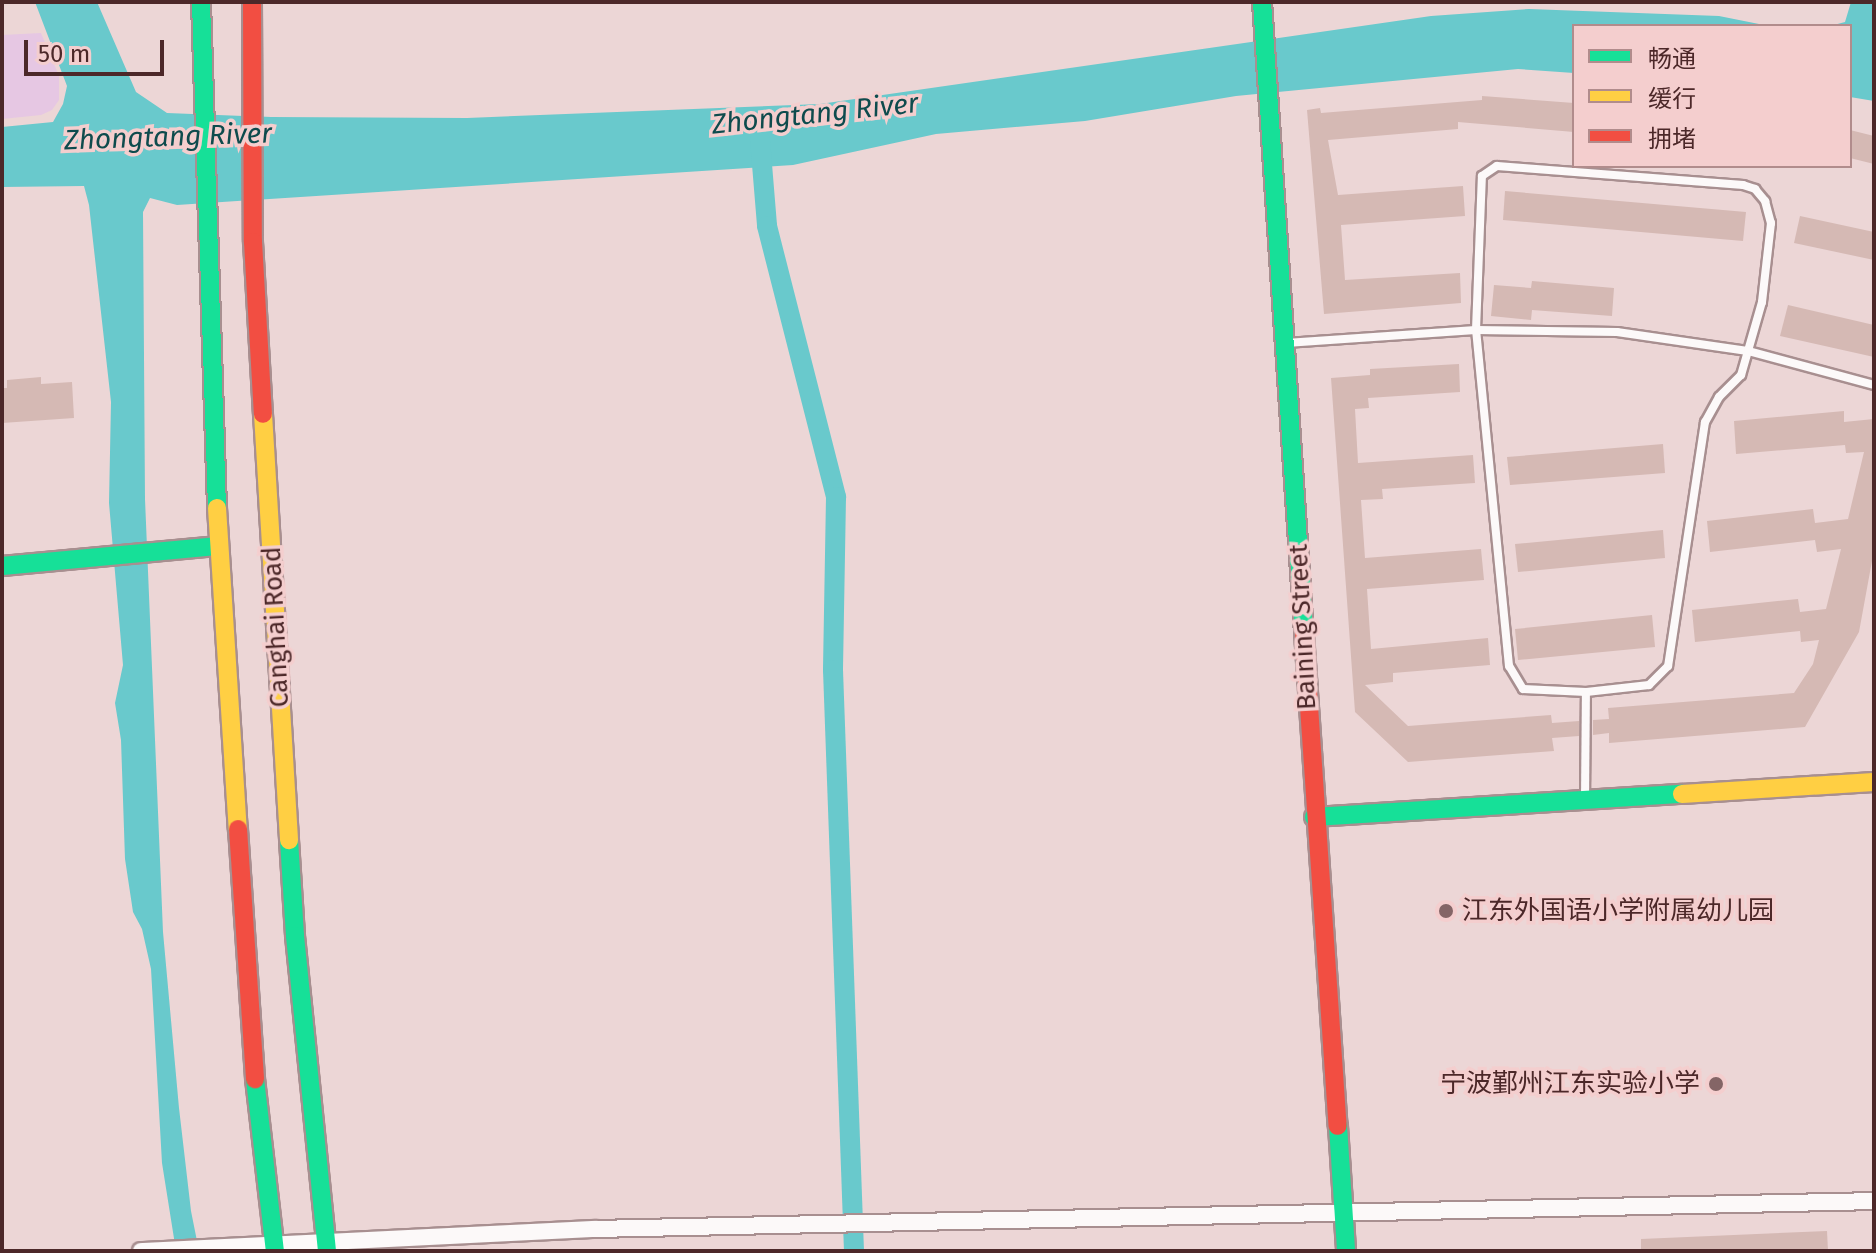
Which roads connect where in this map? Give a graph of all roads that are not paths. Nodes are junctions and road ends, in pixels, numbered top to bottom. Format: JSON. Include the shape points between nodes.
{"nodes":[{"id":1,"x":201,"y":2,"type":"edge"},
{"id":2,"x":252,"y":2,"type":"edge"},
{"id":3,"x":1262,"y":3,"type":"edge"},
{"id":4,"x":1476,"y":330,"type":"junction"},
{"id":5,"x":1286,"y":343,"type":"junction"},
{"id":6,"x":1748,"y":351,"type":"junction"},
{"id":7,"x":1874,"y":385,"type":"edge"},
{"id":8,"x":218,"y":546,"type":"junction"},
{"id":9,"x":2,"y":566,"type":"edge"},
{"id":10,"x":1586,"y":692,"type":"junction"},
{"id":11,"x":1874,"y":782,"type":"edge"},
{"id":12,"x":1585,"y":800,"type":"junction"},
{"id":13,"x":1314,"y":817,"type":"junction"},
{"id":14,"x":1874,"y":1201,"type":"edge"},
{"id":15,"x":1343,"y":1213,"type":"junction"},
{"id":16,"x":274,"y":1247,"type":"edge"},
{"id":17,"x":326,"y":1247,"type":"edge"},
{"id":18,"x":148,"y":1250,"type":"edge"},
{"id":19,"x":1346,"y":1251,"type":"edge"}],
"edges":[{"from":1,"to":8,"type":"main road","name":"Canghai Road"},
{"from":2,"to":17,"type":"main road","name":"Canghai Road","via":[[253,192],[295,936]]},
{"from":3,"to":5,"type":"main road","name":"Baining Street"},
{"from":4,"to":5,"type":"lane"},
{"from":4,"to":6,"type":"lane","via":[[1617,332]]},
{"from":4,"to":6,"type":"lane","via":[[1482,176],[1497,166],[1755,189],[1771,223],[1762,302]]},
{"from":4,"to":10,"type":"lane","via":[[1509,666],[1523,689]]},
{"from":5,"to":13,"type":"main road","name":"Baining Street"},
{"from":6,"to":7,"type":"lane"},
{"from":6,"to":10,"type":"lane","via":[[1741,375],[1719,397],[1705,422],[1668,666],[1649,685]]},
{"from":8,"to":9,"type":"main road"},
{"from":8,"to":16,"type":"main road","name":"Canghai Road","via":[[254,1067]]},
{"from":10,"to":12,"type":"lane"},
{"from":11,"to":12,"type":"main road"},
{"from":12,"to":13,"type":"main road"},
{"from":13,"to":15,"type":"main road","name":"Baining Street"},
{"from":14,"to":15,"type":"street"},
{"from":15,"to":17,"type":"street","via":[[594,1229]]},
{"from":15,"to":19,"type":"main road","name":"Baining Street"},
{"from":16,"to":17,"type":"street"},
{"from":16,"to":18,"type":"street"}]}
